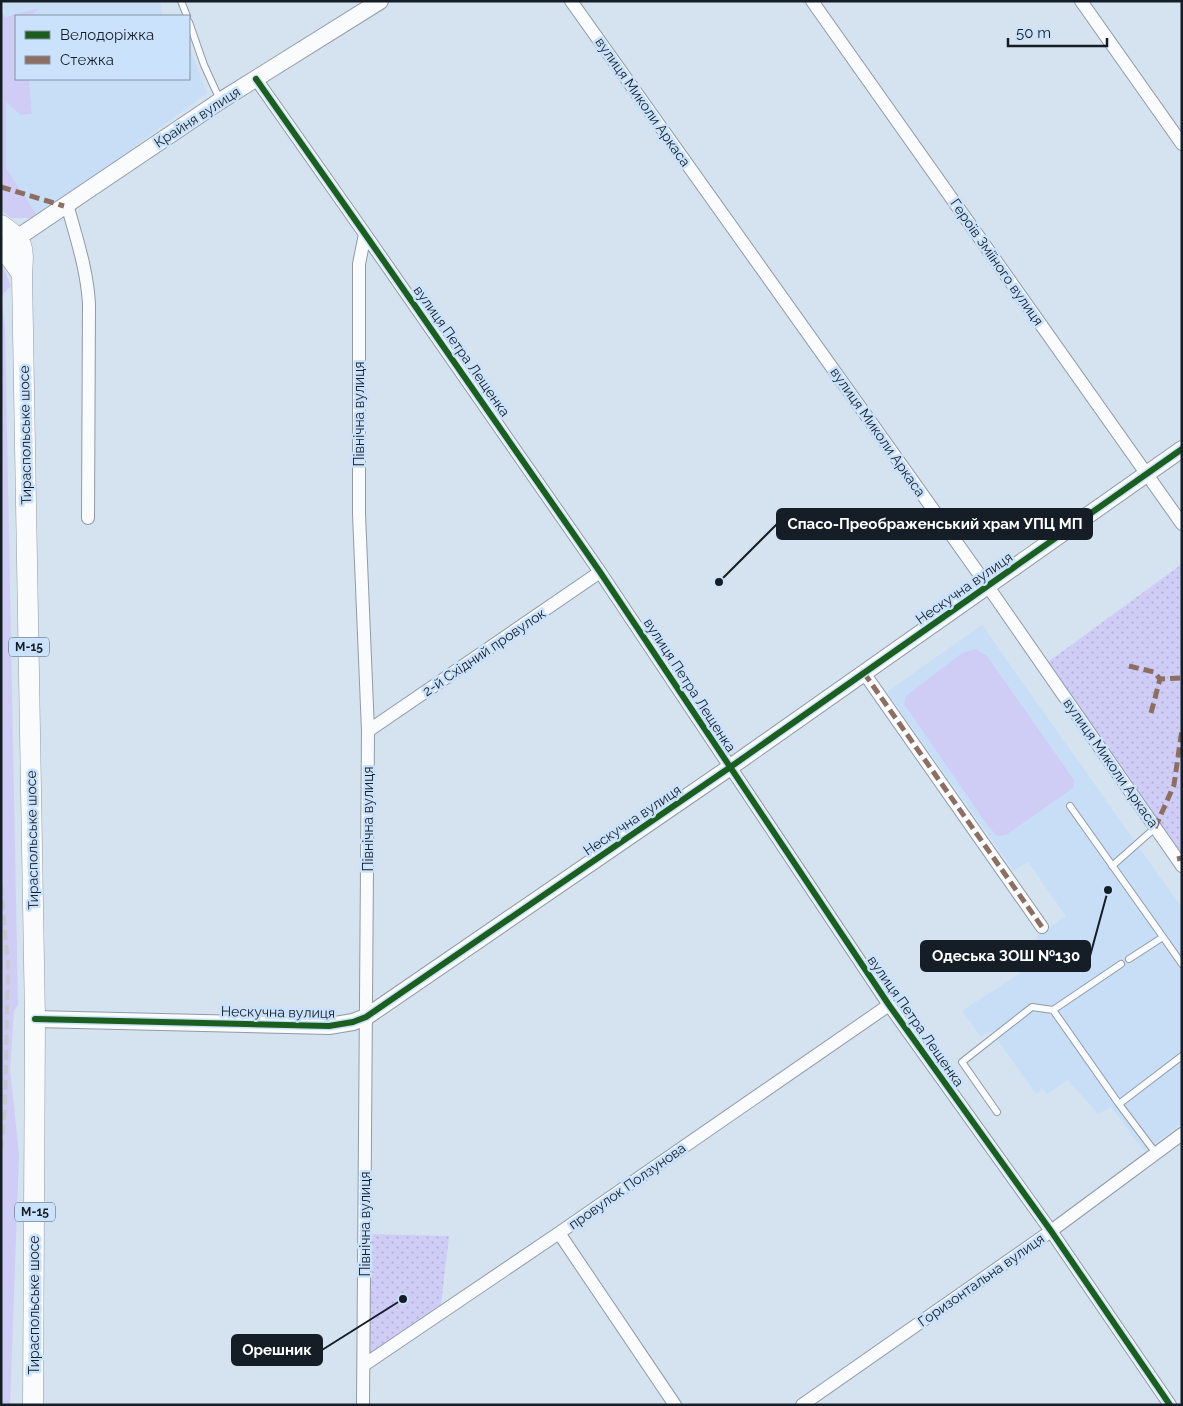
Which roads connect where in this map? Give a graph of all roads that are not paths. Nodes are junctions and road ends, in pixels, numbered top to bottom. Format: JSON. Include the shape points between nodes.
{"nodes":[{"id":1,"x":181,"y":1,"type":"edge"},
{"id":2,"x":380,"y":1,"type":"edge"},
{"id":3,"x":571,"y":1,"type":"edge"},
{"id":4,"x":812,"y":1,"type":"edge"},
{"id":5,"x":1081,"y":1,"type":"edge"},
{"id":6,"x":187,"y":15,"type":"edge"},
{"id":7,"x":190,"y":25,"type":"edge"},
{"id":8,"x":256,"y":79,"type":"junction"},
{"id":9,"x":220,"y":101,"type":"junction"},
{"id":10,"x":1182,"y":144,"type":"edge"},
{"id":11,"x":67,"y":204,"type":"junction"},
{"id":12,"x":1,"y":225,"type":"edge"},
{"id":13,"x":366,"y":234,"type":"junction"},
{"id":14,"x":7,"y":245,"type":"edge"},
{"id":15,"x":1182,"y":449,"type":"edge"},
{"id":16,"x":1147,"y":474,"type":"junction"},
{"id":17,"x":88,"y":518,"type":"dead end"},
{"id":18,"x":1182,"y":524,"type":"edge"},
{"id":19,"x":600,"y":572,"type":"junction"},
{"id":20,"x":988,"y":586,"type":"junction"},
{"id":21,"x":864,"y":673,"type":"junction"},
{"id":22,"x":368,"y":731,"type":"junction"},
{"id":23,"x":730,"y":768,"type":"junction"},
{"id":24,"x":1070,"y":806,"type":"dead end"},
{"id":25,"x":1156,"y":828,"type":"junction"},
{"id":26,"x":1112,"y":866,"type":"junction"},
{"id":27,"x":1182,"y":866,"type":"edge"},
{"id":28,"x":1042,"y":927,"type":"dead end"},
{"id":29,"x":1163,"y":937,"type":"junction"},
{"id":30,"x":1129,"y":959,"type":"dead end"},
{"id":31,"x":1121,"y":964,"type":"dead end"},
{"id":32,"x":1182,"y":964,"type":"edge"},
{"id":33,"x":888,"y":1005,"type":"junction"},
{"id":34,"x":1053,"y":1010,"type":"junction"},
{"id":35,"x":366,"y":1017,"type":"junction"},
{"id":36,"x":35,"y":1019,"type":"junction"},
{"id":37,"x":1182,"y":1056,"type":"edge"},
{"id":38,"x":1119,"y":1104,"type":"junction"},
{"id":39,"x":997,"y":1112,"type":"dead end"},
{"id":40,"x":1182,"y":1134,"type":"edge"},
{"id":41,"x":1155,"y":1152,"type":"junction"},
{"id":42,"x":1051,"y":1230,"type":"junction"},
{"id":43,"x":559,"y":1233,"type":"junction"},
{"id":44,"x":364,"y":1365,"type":"junction"},
{"id":45,"x":33,"y":1405,"type":"edge"},
{"id":46,"x":363,"y":1405,"type":"edge"},
{"id":47,"x":675,"y":1405,"type":"edge"},
{"id":48,"x":802,"y":1405,"type":"edge"},
{"id":49,"x":1170,"y":1405,"type":"edge"}],
"edges":[{"from":1,"to":6,"type":"lane"},
{"from":2,"to":8,"type":"street","name":"Крайня вулиця"},
{"from":3,"to":20,"type":"street","name":"вулиця Миколи Аркаса"},
{"from":4,"to":16,"type":"street","name":"Героїв Зміїного вулиця"},
{"from":5,"to":10,"type":"street"},
{"from":7,"to":9,"type":"lane"},
{"from":8,"to":9,"type":"street","name":"Крайня вулиця"},
{"from":8,"to":13,"type":"street","name":"вулиця Петра Лещенка"},
{"from":9,"to":11,"type":"street","name":"Крайня вулиця"},
{"from":11,"to":14,"type":"street","name":"Крайня вулиця"},
{"from":11,"to":17,"type":"street","via":[[88,285]]},
{"from":12,"to":14,"type":"main road","number":"М-15"},
{"from":13,"to":19,"type":"street","name":"вулиця Петра Лещенка"},
{"from":13,"to":22,"type":"street","name":"Північна вулиця","via":[[359,264],[358,514]]},
{"from":14,"to":36,"type":"main road","name":"Тираспольське шосе","number":"М-15","via":[[22,274]]},
{"from":15,"to":16,"type":"street","name":"Нескучна вулиця"},
{"from":16,"to":18,"type":"street","name":"Героїв Зміїного вулиця"},
{"from":16,"to":20,"type":"street","name":"Нескучна вулиця"},
{"from":19,"to":22,"type":"street","name":"2-й Східний провулок"},
{"from":19,"to":23,"type":"street","name":"вулиця Петра Лещенка"},
{"from":20,"to":21,"type":"street","name":"Нескучна вулиця"},
{"from":20,"to":25,"type":"street","name":"вулиця Миколи Аркаса"},
{"from":21,"to":23,"type":"street","name":"Нескучна вулиця"},
{"from":21,"to":28,"type":"street"},
{"from":22,"to":35,"type":"street","name":"Північна вулиця"},
{"from":23,"to":33,"type":"street","name":"вулиця Петра Лещенка"},
{"from":23,"to":35,"type":"street","name":"Нескучна вулиця"},
{"from":24,"to":26,"type":"lane"},
{"from":25,"to":26,"type":"lane"},
{"from":25,"to":27,"type":"street","name":"вулиця Миколи Аркаса"},
{"from":26,"to":29,"type":"lane"},
{"from":29,"to":30,"type":"lane"},
{"from":29,"to":32,"type":"lane"},
{"from":31,"to":34,"type":"lane"},
{"from":33,"to":42,"type":"street","name":"вулиця Петра Лещенка"},
{"from":33,"to":43,"type":"street","name":"провулок Ползунова"},
{"from":34,"to":38,"type":"lane"},
{"from":34,"to":39,"type":"lane","via":[[1032,1007],[962,1062]]},
{"from":35,"to":36,"type":"street","name":"Нескучна вулиця","via":[[329,1026]]},
{"from":35,"to":44,"type":"street","name":"Північна вулиця"},
{"from":36,"to":45,"type":"main road","name":"Тираспольське шосе","number":"М-15"},
{"from":37,"to":38,"type":"lane"},
{"from":38,"to":41,"type":"lane"},
{"from":40,"to":41,"type":"street","name":"Горизонтальна вулиця"},
{"from":41,"to":42,"type":"street","name":"Горизонтальна вулиця"},
{"from":42,"to":48,"type":"street","name":"Горизонтальна вулиця"},
{"from":42,"to":49,"type":"street","name":"вулиця Петра Лещенка"},
{"from":43,"to":44,"type":"street","name":"провулок Ползунова"},
{"from":43,"to":47,"type":"street"},
{"from":44,"to":46,"type":"street","name":"Північна вулиця"}]}
